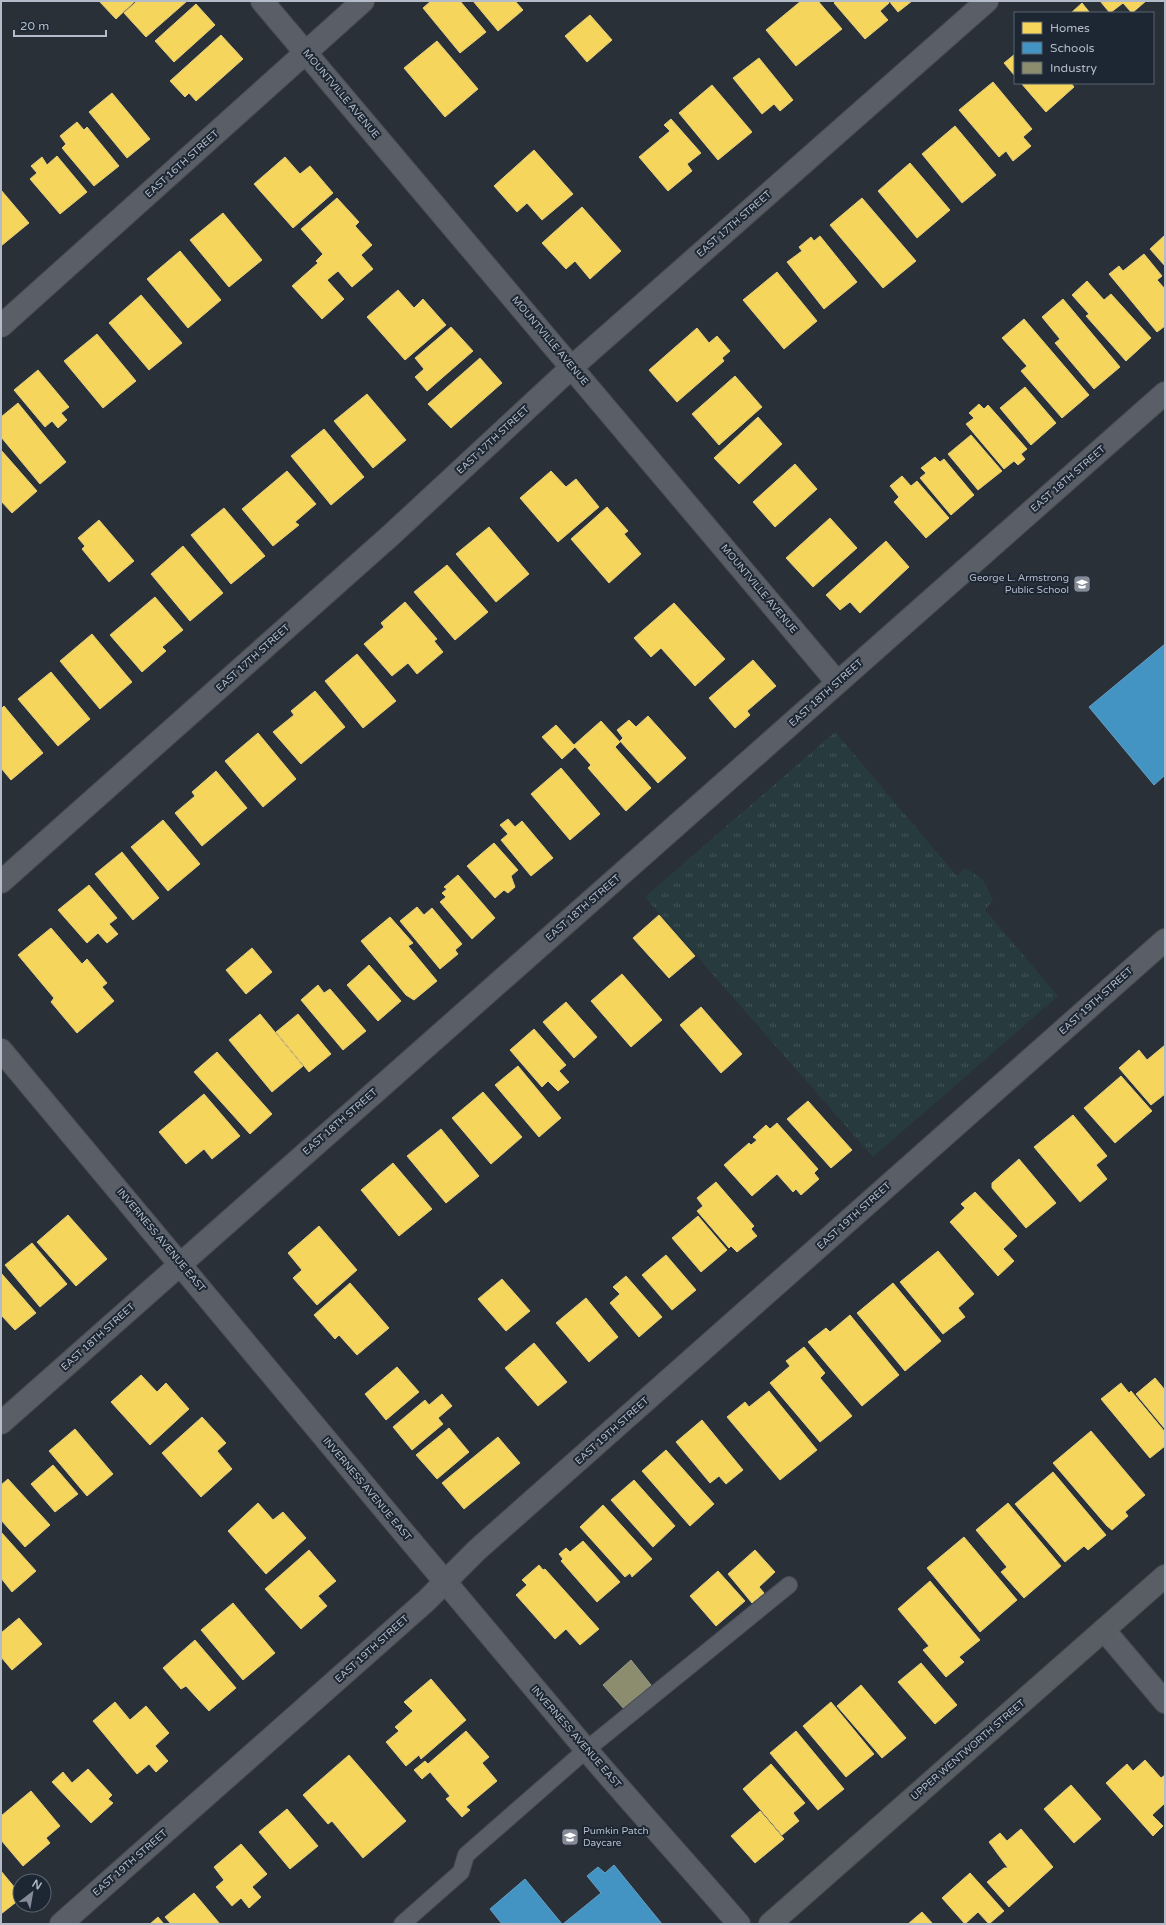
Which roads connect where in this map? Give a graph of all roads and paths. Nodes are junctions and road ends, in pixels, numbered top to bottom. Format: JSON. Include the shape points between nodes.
{"nodes":[{"id":1,"x":262,"y":1,"type":"edge"},
{"id":2,"x":363,"y":1,"type":"edge"},
{"id":3,"x":987,"y":1,"type":"edge"},
{"id":4,"x":305,"y":53,"type":"junction"},
{"id":5,"x":1,"y":326,"type":"edge"},
{"id":6,"x":572,"y":367,"type":"junction"},
{"id":7,"x":1165,"y":393,"type":"edge"},
{"id":8,"x":837,"y":682,"type":"junction"},
{"id":9,"x":1,"y":882,"type":"edge"},
{"id":10,"x":1165,"y":940,"type":"edge"},
{"id":11,"x":1,"y":1050,"type":"edge"},
{"id":12,"x":181,"y":1263,"type":"junction"},
{"id":13,"x":1,"y":1423,"type":"edge"},
{"id":14,"x":1165,"y":1576,"type":"edge"},
{"id":15,"x":446,"y":1583,"type":"junction"},
{"id":16,"x":789,"y":1585,"type":"dead end"},
{"id":17,"x":1104,"y":1630,"type":"junction"},
{"id":18,"x":1165,"y":1702,"type":"edge"},
{"id":19,"x":586,"y":1750,"type":"junction"},
{"id":20,"x":61,"y":1924,"type":"edge"},
{"id":21,"x":402,"y":1924,"type":"edge"},
{"id":22,"x":740,"y":1924,"type":"edge"},
{"id":23,"x":770,"y":1924,"type":"edge"}],
"edges":[{"from":1,"to":4,"type":"street","name":"MOUNTVILLE AVENUE"},
{"from":2,"to":4,"type":"street","name":"EAST 16TH STREET"},
{"from":3,"to":6,"type":"street","name":"EAST 17TH STREET"},
{"from":4,"to":5,"type":"street","name":"EAST 16TH STREET"},
{"from":4,"to":6,"type":"street","name":"MOUNTVILLE AVENUE"},
{"from":6,"to":8,"type":"street","name":"MOUNTVILLE AVENUE"},
{"from":6,"to":9,"type":"street","name":"EAST 17TH STREET","via":[[391,535]]},
{"from":7,"to":8,"type":"street","name":"EAST 18TH STREET"},
{"from":8,"to":12,"type":"street","name":"EAST 18TH STREET"},
{"from":10,"to":15,"type":"street","name":"EAST 19TH STREET","via":[[477,1550]]},
{"from":11,"to":12,"type":"street","name":"INVERNESS AVENUE EAST"},
{"from":12,"to":13,"type":"street","name":"EAST 18TH STREET"},
{"from":12,"to":15,"type":"street","name":"INVERNESS AVENUE EAST","via":[[293,1402]]},
{"from":14,"to":17,"type":"main road","name":"UPPER WENTWORTH STREET"},
{"from":15,"to":19,"type":"street","name":"INVERNESS AVENUE EAST"},
{"from":15,"to":20,"type":"street","name":"EAST 19TH STREET"},
{"from":16,"to":19,"type":"lane"},
{"from":17,"to":18,"type":"street"},
{"from":17,"to":23,"type":"main road","name":"UPPER WENTWORTH STREET"},
{"from":19,"to":21,"type":"lane","via":[[466,1855],[461,1872]]},
{"from":19,"to":22,"type":"street","name":"INVERNESS AVENUE EAST"}]}
